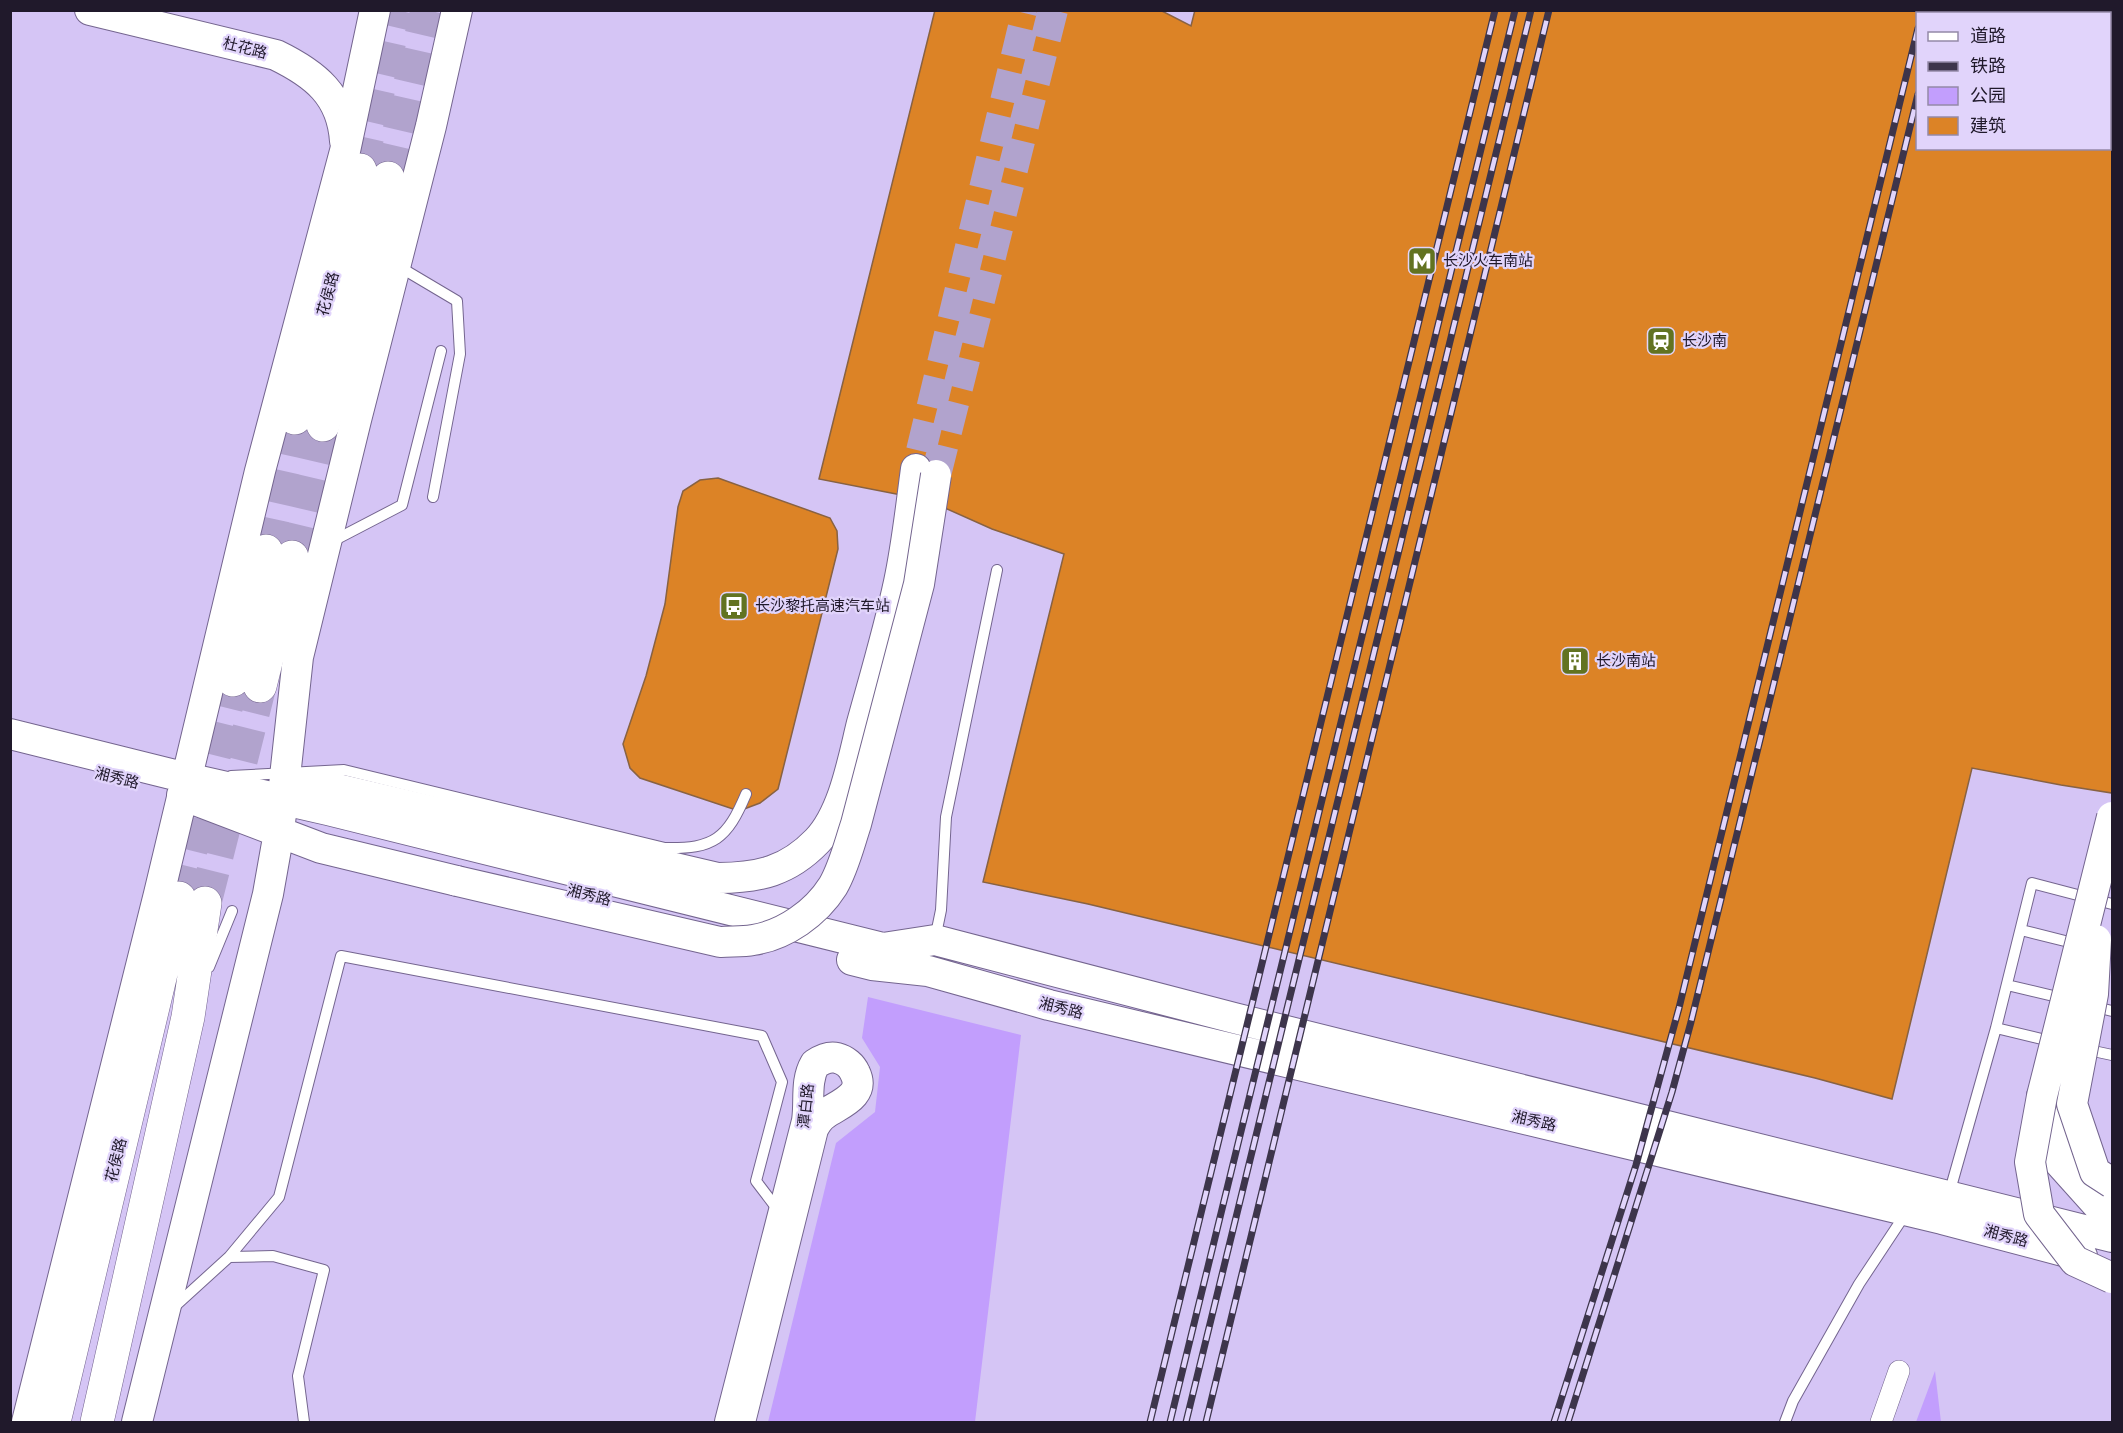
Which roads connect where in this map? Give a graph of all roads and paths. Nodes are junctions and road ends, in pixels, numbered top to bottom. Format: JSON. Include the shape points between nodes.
{"nodes":[{"id":1,"x":90,"y":10,"type":"edge"},
{"id":2,"x":375,"y":10,"type":"edge"},
{"id":3,"x":457,"y":10,"type":"edge"},
{"id":4,"x":364,"y":166,"type":"junction"},
{"id":5,"x":396,"y":265,"type":"junction"},
{"id":6,"x":441,"y":351,"type":"dead end"},
{"id":7,"x":309,"y":422,"type":"tunnel mouth"},
{"id":8,"x":433,"y":497,"type":"dead end"},
{"id":9,"x":325,"y":545,"type":"junction"},
{"id":10,"x":279,"y":554,"type":"tunnel mouth"},
{"id":11,"x":997,"y":570,"type":"dead end"},
{"id":12,"x":246,"y":683,"type":"tunnel mouth"},
{"id":13,"x":10,"y":734,"type":"edge"},
{"id":14,"x":10,"y":751,"type":"edge"},
{"id":15,"x":184,"y":787,"type":"junction"},
{"id":16,"x":746,"y":794,"type":"dead end"},
{"id":17,"x":282,"y":802,"type":"junction"},
{"id":18,"x":2112,"y":817,"type":"edge"},
{"id":19,"x":2102,"y":862,"type":"junction"},
{"id":20,"x":2112,"y":904,"type":"edge"},
{"id":21,"x":2021,"y":930,"type":"junction"},
{"id":22,"x":2112,"y":953,"type":"edge"},
{"id":23,"x":931,"y":955,"type":"junction"},
{"id":24,"x":2007,"y":984,"type":"junction"},
{"id":25,"x":2112,"y":1011,"type":"edge"},
{"id":26,"x":1996,"y":1028,"type":"junction"},
{"id":27,"x":2112,"y":1055,"type":"edge"},
{"id":28,"x":2042,"y":1096,"type":"junction"},
{"id":29,"x":2112,"y":1183,"type":"edge"},
{"id":30,"x":1945,"y":1208,"type":"junction"},
{"id":31,"x":1908,"y":1211,"type":"junction"},
{"id":32,"x":785,"y":1218,"type":"junction"},
{"id":33,"x":2112,"y":1221,"type":"edge"},
{"id":34,"x":2112,"y":1237,"type":"edge"},
{"id":35,"x":229,"y":1257,"type":"junction"},
{"id":36,"x":2112,"y":1263,"type":"edge"},
{"id":37,"x":2112,"y":1278,"type":"edge"},
{"id":38,"x":165,"y":1315,"type":"junction"},
{"id":39,"x":1899,"y":1371,"type":"dead end"},
{"id":40,"x":27,"y":1422,"type":"edge"},
{"id":41,"x":54,"y":1422,"type":"edge"},
{"id":42,"x":97,"y":1422,"type":"edge"},
{"id":43,"x":137,"y":1422,"type":"edge"},
{"id":44,"x":304,"y":1422,"type":"edge"},
{"id":45,"x":730,"y":1422,"type":"edge"},
{"id":46,"x":740,"y":1422,"type":"edge"},
{"id":47,"x":1785,"y":1422,"type":"edge"},
{"id":48,"x":1881,"y":1422,"type":"edge"}],
"edges":[{"from":1,"to":4,"type":"main road","name":"杜花路","via":[[276,55],[297,65],[318,80],[331,96]]},
{"from":2,"to":4,"type":"main road"},
{"from":3,"to":5,"type":"main road"},
{"from":4,"to":7,"type":"main road","name":"花侯路"},
{"from":4,"to":15,"type":"main road","via":[[260,471]]},
{"from":5,"to":8,"type":"lane","via":[[457,301],[460,354]]},
{"from":5,"to":9,"type":"main road"},
{"from":6,"to":9,"type":"lane","via":[[402,505]]},
{"from":9,"to":17,"type":"main road","via":[[298,657]]},
{"from":10,"to":12,"type":"main road"},
{"from":11,"to":23,"type":"lane","via":[[946,817],[941,910]]},
{"from":13,"to":15,"type":"main road","name":"湘秀路"},
{"from":14,"to":15,"type":"main road","name":"湘秀路"},
{"from":15,"to":17,"type":"main road"},
{"from":15,"to":17,"type":"main road"},
{"from":15,"to":40,"type":"main road"},
{"from":16,"to":17,"type":"lane","via":[[725,832],[709,844],[691,848],[665,848],[344,770]]},
{"from":17,"to":17,"type":"main road","bridge":true,"via":[[338,789],[718,878],[766,874],[785,866],[818,839],[831,820],[848,778],[926,472],[919,584],[856,824],[832,887],[794,925],[752,940],[720,942],[457,881],[321,848]]},
{"from":17,"to":23,"type":"main road","name":"湘秀路","via":[[872,965]]},
{"from":17,"to":38,"type":"main road","via":[[268,894]]},
{"from":18,"to":19,"type":"main road","bridge":true},
{"from":19,"to":28,"type":"main road","bridge":true},
{"from":19,"to":29,"type":"main road","bridge":true,"via":[[2093,994],[2072,1104],[2095,1172]]},
{"from":20,"to":21,"type":"lane","via":[[2032,884]]},
{"from":21,"to":22,"type":"lane"},
{"from":21,"to":24,"type":"lane"},
{"from":23,"to":30,"type":"main road","via":[[1234,1018]]},
{"from":23,"to":31,"type":"main road","name":"湘秀路","via":[[1049,1005]]},
{"from":24,"to":25,"type":"lane"},
{"from":24,"to":26,"type":"lane"},
{"from":26,"to":27,"type":"lane"},
{"from":26,"to":30,"type":"lane"},
{"from":28,"to":33,"type":"main road","via":[[2060,1162]]},
{"from":28,"to":37,"type":"main road","bridge":true,"via":[[2030,1162],[2039,1214],[2074,1262]]},
{"from":30,"to":31,"type":"main road","name":"湘秀路"},
{"from":30,"to":34,"type":"main road"},
{"from":30,"to":36,"type":"main road","name":"湘秀路"},
{"from":31,"to":47,"type":"lane","via":[[1859,1284]]},
{"from":32,"to":35,"type":"lane","via":[[756,1181],[782,1082],[762,1036],[341,956],[279,1197]]},
{"from":32,"to":45,"type":"main road"},
{"from":32,"to":46,"type":"main road"},
{"from":35,"to":38,"type":"lane"},
{"from":35,"to":44,"type":"lane","via":[[273,1256],[324,1270],[298,1376]]},
{"from":38,"to":43,"type":"main road"},
{"from":39,"to":48,"type":"street"},
{"from":41,"to":42,"type":"main road","name":"花侯路","via":[[206,904],[188,1017]]}]}
